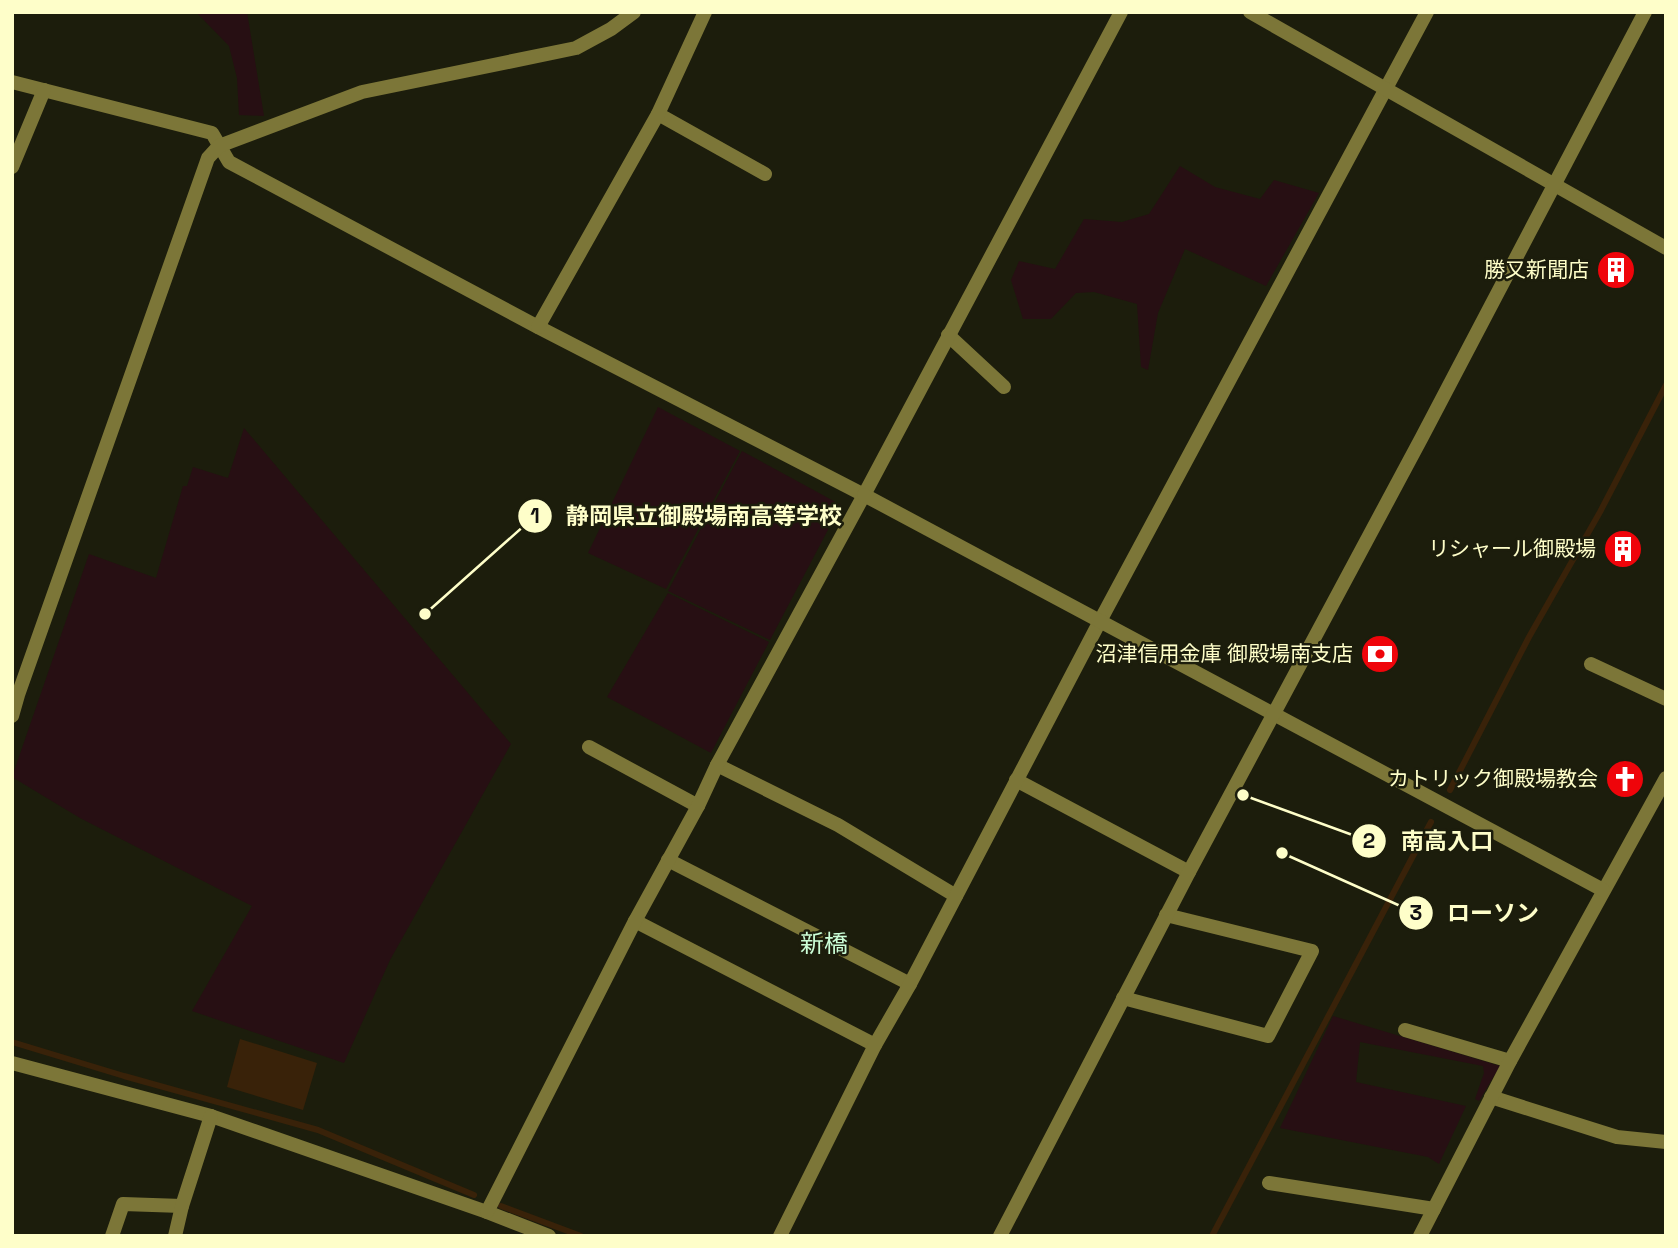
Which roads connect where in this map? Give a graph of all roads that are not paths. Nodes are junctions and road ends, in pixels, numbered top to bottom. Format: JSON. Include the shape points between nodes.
{"nodes":[{"id":1,"x":634,"y":12,"type":"edge"},
{"id":2,"x":705,"y":12,"type":"edge"},
{"id":3,"x":1121,"y":12,"type":"edge"},
{"id":4,"x":1250,"y":12,"type":"edge"},
{"id":5,"x":1427,"y":12,"type":"edge"},
{"id":6,"x":1645,"y":12,"type":"edge"},
{"id":7,"x":12,"y":82,"type":"edge"},
{"id":8,"x":1387,"y":88,"type":"junction"},
{"id":9,"x":44,"y":90,"type":"junction"},
{"id":10,"x":658,"y":114,"type":"junction"},
{"id":11,"x":219,"y":146,"type":"junction"},
{"id":12,"x":12,"y":167,"type":"edge"},
{"id":13,"x":765,"y":174,"type":"dead end"},
{"id":14,"x":1555,"y":186,"type":"junction"},
{"id":15,"x":1666,"y":248,"type":"edge"},
{"id":16,"x":538,"y":327,"type":"junction"},
{"id":17,"x":948,"y":335,"type":"junction"},
{"id":18,"x":1004,"y":387,"type":"dead end"},
{"id":19,"x":864,"y":495,"type":"junction"},
{"id":20,"x":1100,"y":621,"type":"junction"},
{"id":21,"x":1591,"y":664,"type":"dead end"},
{"id":22,"x":15,"y":694,"type":"edge"},
{"id":23,"x":1666,"y":699,"type":"edge"},
{"id":24,"x":1273,"y":715,"type":"junction"},
{"id":25,"x":12,"y":716,"type":"edge"},
{"id":26,"x":589,"y":747,"type":"dead end"},
{"id":27,"x":717,"y":765,"type":"junction"},
{"id":28,"x":1666,"y":778,"type":"edge"},
{"id":29,"x":1016,"y":780,"type":"junction"},
{"id":30,"x":698,"y":806,"type":"junction"},
{"id":31,"x":668,"y":860,"type":"junction"},
{"id":32,"x":1189,"y":872,"type":"junction"},
{"id":33,"x":1603,"y":890,"type":"junction"},
{"id":34,"x":956,"y":896,"type":"junction"},
{"id":35,"x":1166,"y":915,"type":"junction"},
{"id":36,"x":635,"y":921,"type":"junction"},
{"id":37,"x":910,"y":984,"type":"junction"},
{"id":38,"x":1123,"y":998,"type":"junction"},
{"id":39,"x":1405,"y":1030,"type":"dead end"},
{"id":40,"x":875,"y":1045,"type":"junction"},
{"id":41,"x":1510,"y":1061,"type":"junction"},
{"id":42,"x":12,"y":1063,"type":"edge"},
{"id":43,"x":1491,"y":1097,"type":"junction"},
{"id":44,"x":211,"y":1115,"type":"junction"},
{"id":45,"x":1666,"y":1143,"type":"edge"},
{"id":46,"x":1269,"y":1183,"type":"dead end"},
{"id":47,"x":182,"y":1206,"type":"junction"},
{"id":48,"x":1434,"y":1209,"type":"junction"},
{"id":49,"x":487,"y":1212,"type":"junction"},
{"id":50,"x":112,"y":1236,"type":"edge"},
{"id":51,"x":175,"y":1236,"type":"edge"},
{"id":52,"x":548,"y":1236,"type":"edge"},
{"id":53,"x":780,"y":1236,"type":"edge"},
{"id":54,"x":1000,"y":1236,"type":"edge"},
{"id":55,"x":1420,"y":1236,"type":"edge"}],
"edges":[{"from":1,"to":11,"type":"street","via":[[576,48],[362,92]]},
{"from":2,"to":10,"type":"street"},
{"from":3,"to":17,"type":"street"},
{"from":4,"to":8,"type":"street"},
{"from":5,"to":8,"type":"street"},
{"from":6,"to":14,"type":"street"},
{"from":7,"to":9,"type":"street"},
{"from":8,"to":14,"type":"street"},
{"from":8,"to":20,"type":"street"},
{"from":9,"to":11,"type":"street","via":[[212,134]]},
{"from":9,"to":12,"type":"street"},
{"from":10,"to":13,"type":"street"},
{"from":10,"to":16,"type":"street"},
{"from":11,"to":16,"type":"street","via":[[229,162]]},
{"from":11,"to":22,"type":"street","via":[[208,158]]},
{"from":14,"to":15,"type":"street"},
{"from":14,"to":24,"type":"street"},
{"from":16,"to":19,"type":"street"},
{"from":17,"to":18,"type":"street"},
{"from":17,"to":19,"type":"street"},
{"from":19,"to":20,"type":"street"},
{"from":19,"to":27,"type":"street"},
{"from":20,"to":24,"type":"street"},
{"from":20,"to":29,"type":"street"},
{"from":21,"to":23,"type":"street"},
{"from":22,"to":25,"type":"street"},
{"from":24,"to":32,"type":"street"},
{"from":24,"to":33,"type":"street"},
{"from":26,"to":30,"type":"street"},
{"from":27,"to":30,"type":"street"},
{"from":27,"to":34,"type":"street","via":[[838,825]]},
{"from":28,"to":33,"type":"street"},
{"from":29,"to":32,"type":"street"},
{"from":29,"to":34,"type":"street"},
{"from":30,"to":31,"type":"street"},
{"from":31,"to":36,"type":"street"},
{"from":31,"to":37,"type":"street"},
{"from":32,"to":35,"type":"street"},
{"from":33,"to":41,"type":"street"},
{"from":34,"to":37,"type":"street"},
{"from":35,"to":38,"type":"street"},
{"from":35,"to":38,"type":"street","via":[[1312,951],[1268,1036]]},
{"from":36,"to":40,"type":"street"},
{"from":36,"to":49,"type":"street"},
{"from":37,"to":40,"type":"street"},
{"from":38,"to":54,"type":"street"},
{"from":39,"to":41,"type":"street"},
{"from":40,"to":53,"type":"street"},
{"from":41,"to":43,"type":"street"},
{"from":42,"to":44,"type":"street"},
{"from":43,"to":45,"type":"street","via":[[1617,1137]]},
{"from":43,"to":48,"type":"street"},
{"from":44,"to":47,"type":"street"},
{"from":44,"to":49,"type":"street"},
{"from":46,"to":48,"type":"street"},
{"from":47,"to":50,"type":"street","via":[[123,1204]]},
{"from":47,"to":51,"type":"street"},
{"from":48,"to":55,"type":"street"},
{"from":49,"to":52,"type":"street"}]}
